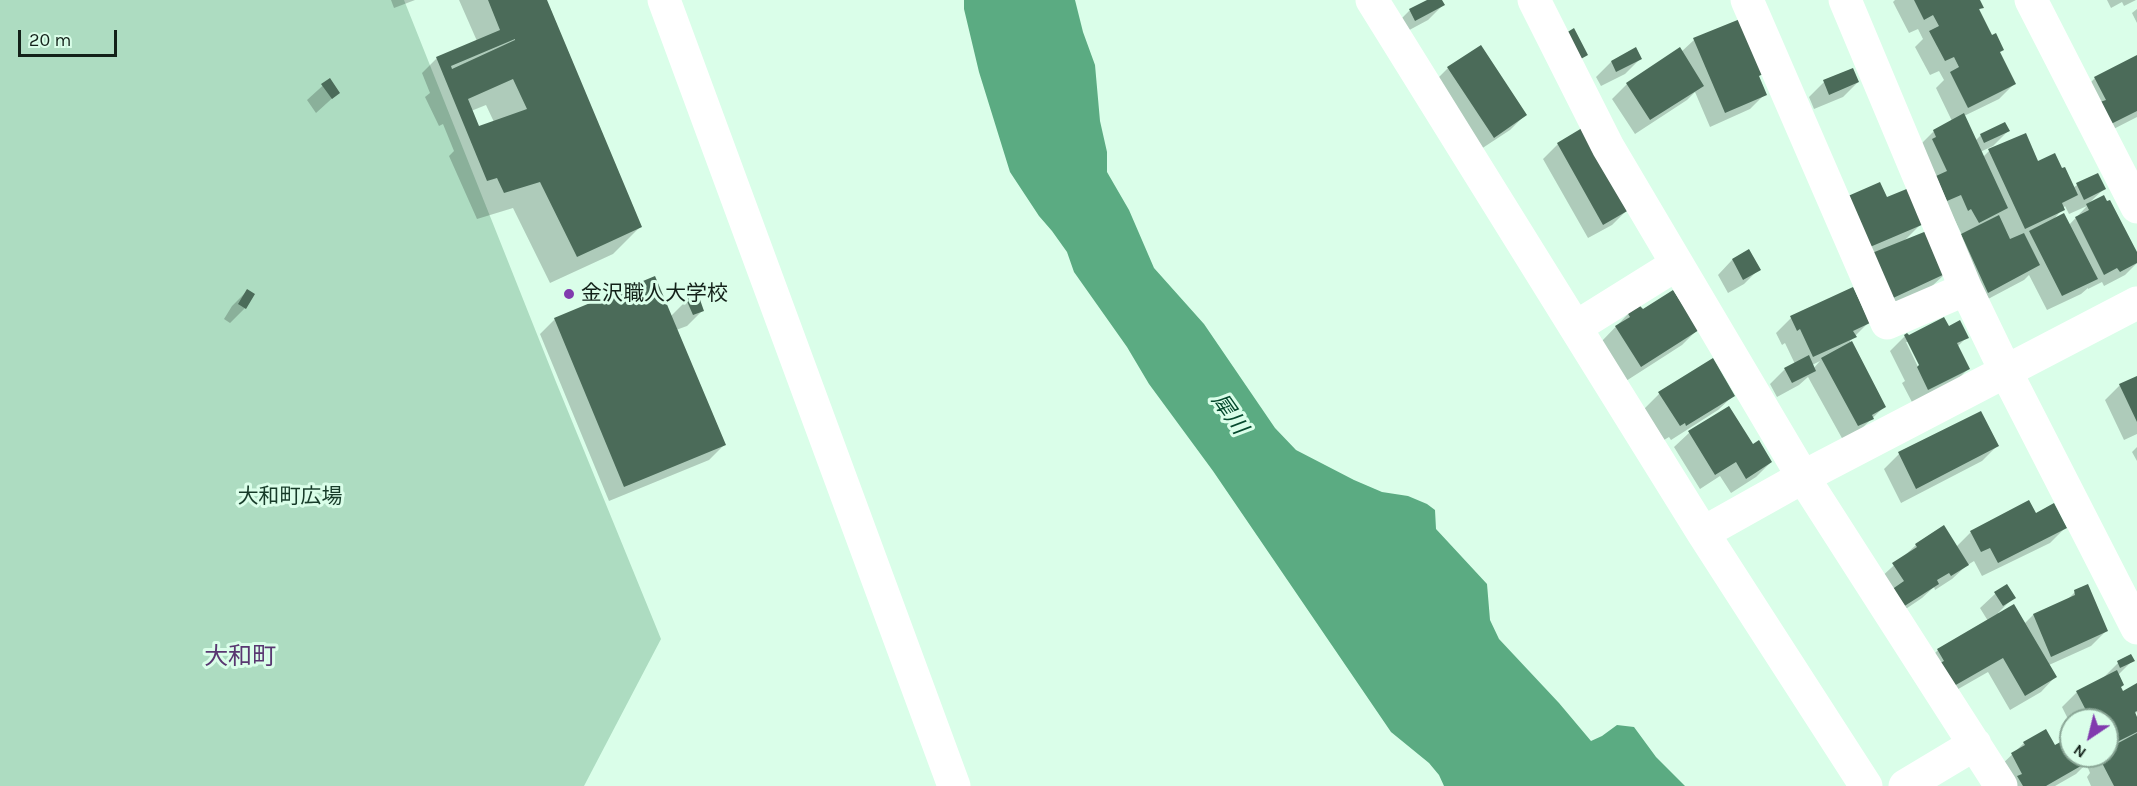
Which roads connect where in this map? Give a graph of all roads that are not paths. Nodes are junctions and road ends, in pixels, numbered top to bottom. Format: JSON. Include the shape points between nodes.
{"nodes":[{"id":1,"x":664,"y":0,"type":"edge"},
{"id":2,"x":1372,"y":0,"type":"edge"},
{"id":3,"x":1534,"y":0,"type":"edge"},
{"id":4,"x":1747,"y":0,"type":"edge"},
{"id":5,"x":1845,"y":0,"type":"edge"},
{"id":6,"x":2031,"y":0,"type":"edge"},
{"id":7,"x":2137,"y":207,"type":"edge"},
{"id":8,"x":1677,"y":264,"type":"junction"},
{"id":9,"x":1966,"y":289,"type":"junction"},
{"id":10,"x":2137,"y":303,"type":"edge"},
{"id":11,"x":1576,"y":327,"type":"junction"},
{"id":12,"x":2006,"y":372,"type":"junction"},
{"id":13,"x":1803,"y":477,"type":"junction"},
{"id":14,"x":1703,"y":533,"type":"junction"},
{"id":15,"x":2137,"y":628,"type":"edge"},
{"id":16,"x":1975,"y":744,"type":"junction"},
{"id":17,"x":954,"y":786,"type":"edge"},
{"id":18,"x":1866,"y":786,"type":"edge"},
{"id":19,"x":1905,"y":786,"type":"edge"},
{"id":20,"x":2001,"y":786,"type":"edge"}],
"edges":[{"from":1,"to":17,"type":"street"},
{"from":2,"to":11,"type":"street"},
{"from":3,"to":8,"type":"street","via":[[1608,147]]},
{"from":4,"to":9,"type":"street","via":[[1887,323]]},
{"from":5,"to":9,"type":"street"},
{"from":6,"to":7,"type":"street"},
{"from":8,"to":11,"type":"street"},
{"from":8,"to":13,"type":"street"},
{"from":9,"to":12,"type":"street"},
{"from":10,"to":12,"type":"street"},
{"from":11,"to":14,"type":"street"},
{"from":12,"to":13,"type":"street"},
{"from":12,"to":15,"type":"street"},
{"from":13,"to":14,"type":"street"},
{"from":13,"to":16,"type":"street"},
{"from":14,"to":18,"type":"street"},
{"from":16,"to":19,"type":"street"},
{"from":16,"to":20,"type":"street"}]}
